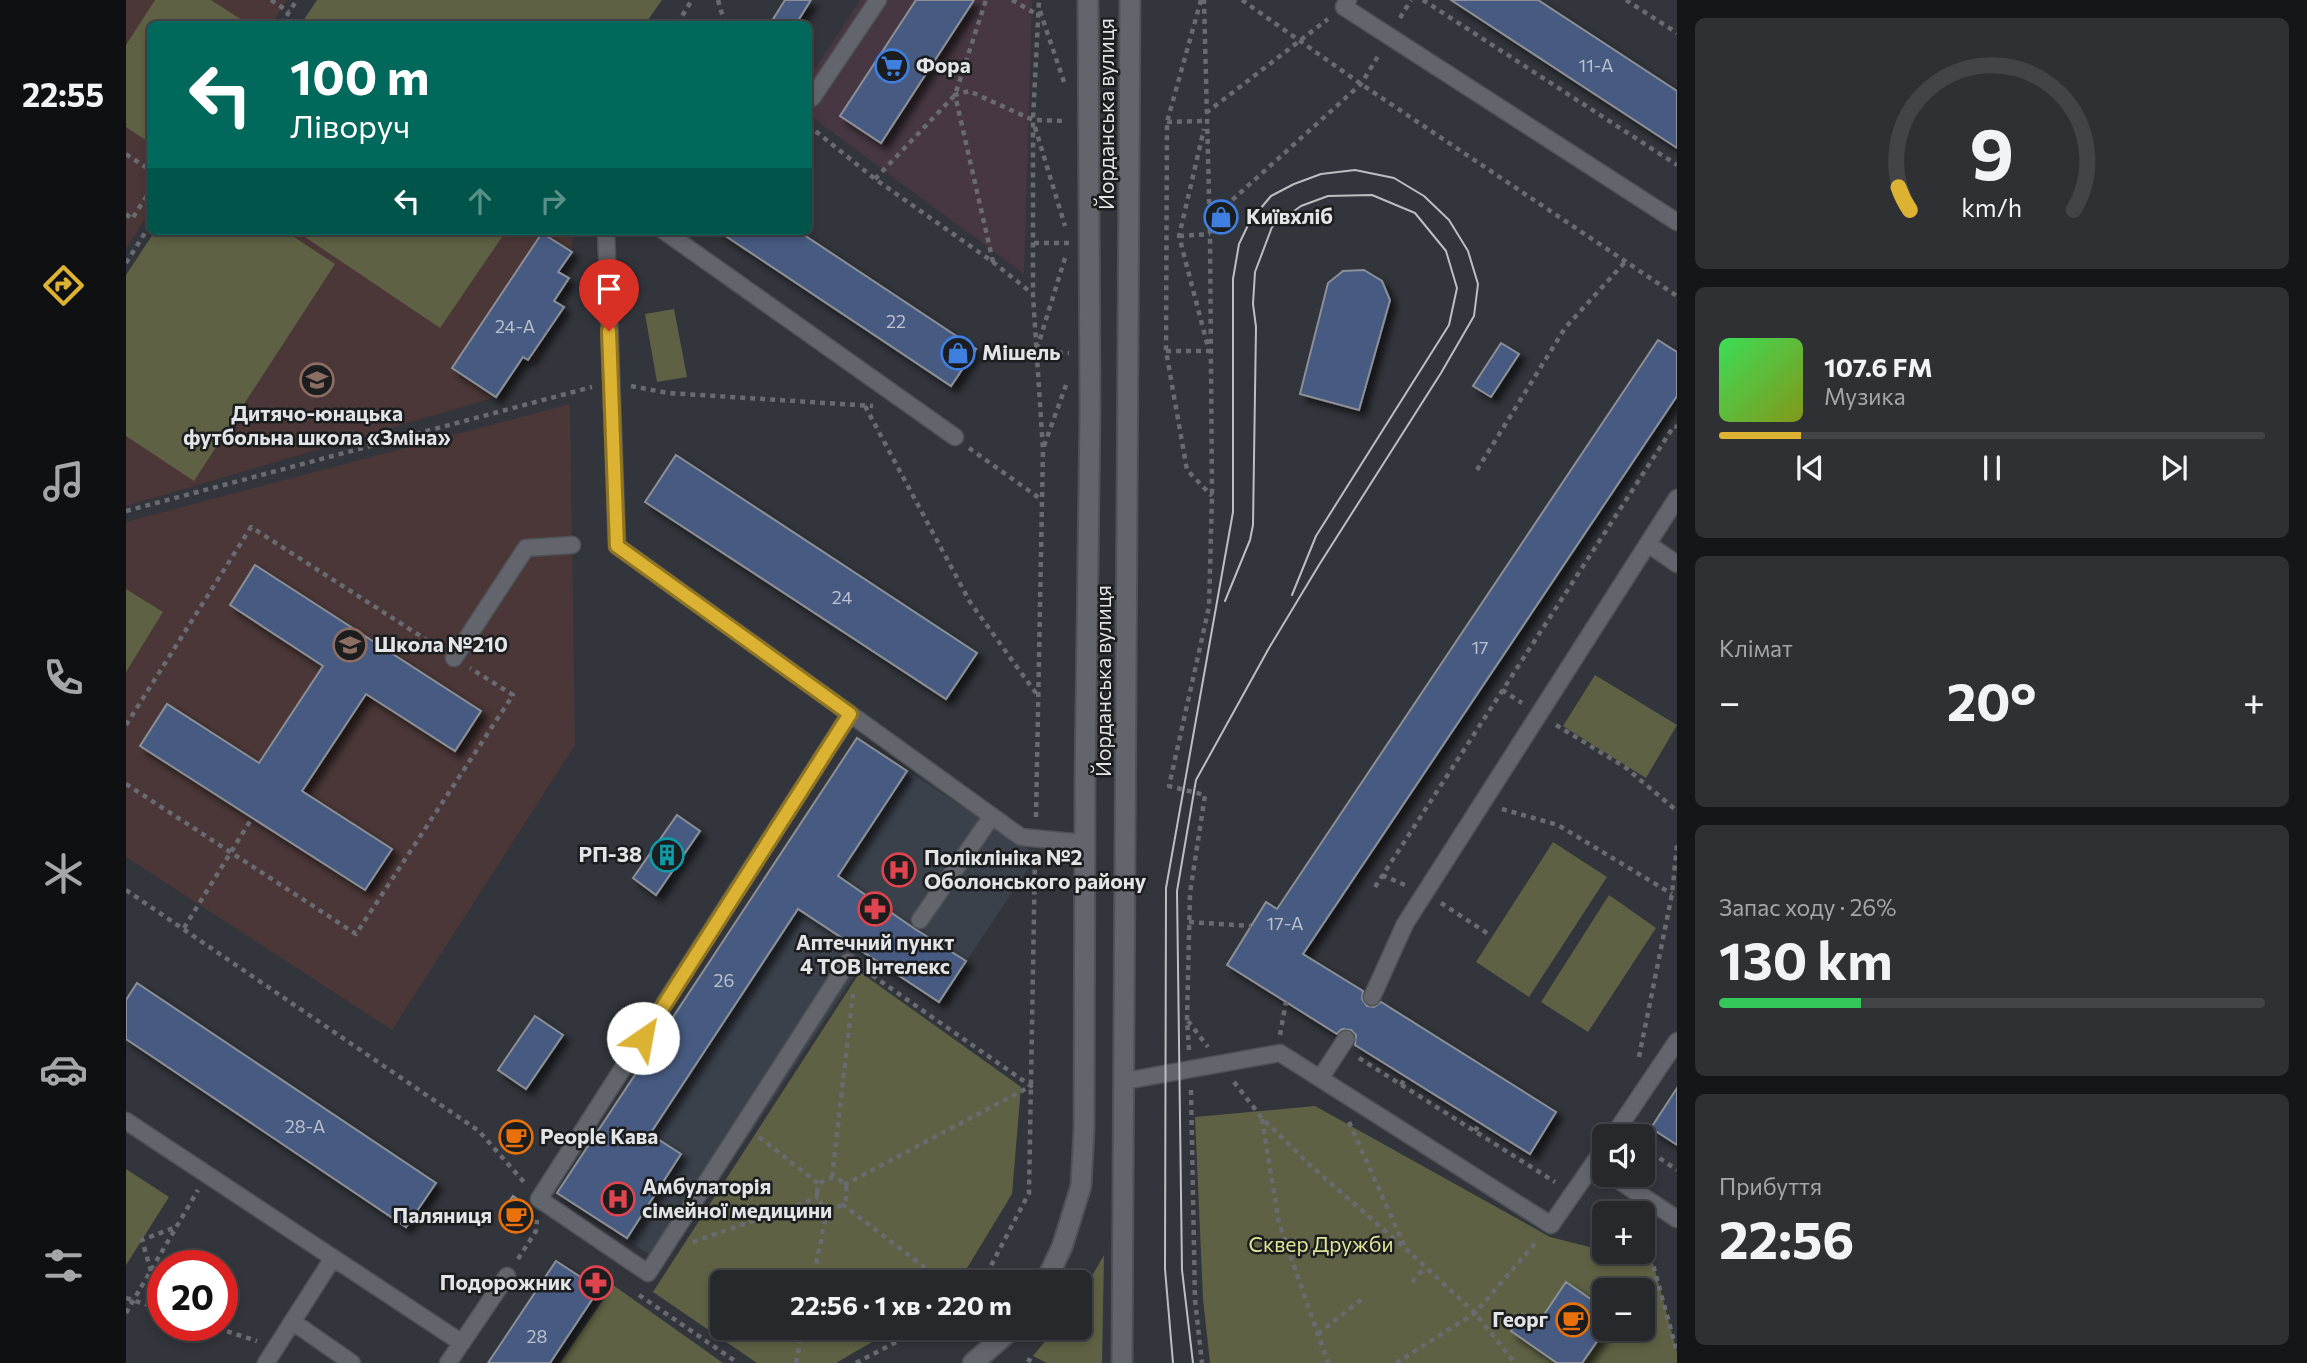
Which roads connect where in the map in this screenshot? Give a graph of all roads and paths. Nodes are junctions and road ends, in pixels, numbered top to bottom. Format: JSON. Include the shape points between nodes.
{"nodes":[{"id":1,"x":271,"y":0,"type":"edge"},
{"id":2,"x":297,"y":0,"type":"edge"},
{"id":3,"x":692,"y":0,"type":"edge"},
{"id":4,"x":718,"y":0,"type":"edge"},
{"id":5,"x":878,"y":0,"type":"edge"},
{"id":6,"x":986,"y":0,"type":"edge"},
{"id":7,"x":1012,"y":0,"type":"edge"},
{"id":8,"x":1088,"y":0,"type":"edge"},
{"id":9,"x":1130,"y":0,"type":"edge"},
{"id":10,"x":1203,"y":0,"type":"edge"},
{"id":11,"x":1242,"y":0,"type":"edge"},
{"id":12,"x":1411,"y":0,"type":"edge"},
{"id":13,"x":1423,"y":0,"type":"edge"},
{"id":14,"x":1626,"y":0,"type":"edge"},
{"id":15,"x":1039,"y":3,"type":"edge"},
{"id":16,"x":1346,"y":3,"type":"edge"},
{"id":17,"x":289,"y":12,"type":"junction"},
{"id":18,"x":1038,"y":15,"type":"junction"},
{"id":19,"x":283,"y":21,"type":"edge"},
{"id":20,"x":679,"y":21,"type":"edge"},
{"id":21,"x":724,"y":21,"type":"edge"},
{"id":22,"x":1677,"y":33,"type":"edge"},
{"id":23,"x":1390,"y":37,"type":"junction"},
{"id":24,"x":1300,"y":41,"type":"junction"},
{"id":25,"x":1064,"y":83,"type":"dead end"},
{"id":26,"x":1361,"y":84,"type":"junction"},
{"id":27,"x":955,"y":95,"type":"junction"},
{"id":28,"x":812,"y":99,"type":"dead end"},
{"id":29,"x":1206,"y":113,"type":"junction"},
{"id":30,"x":1033,"y":120,"type":"junction"},
{"id":31,"x":1076,"y":121,"type":"dead end"},
{"id":32,"x":1167,"y":121,"type":"junction"},
{"id":33,"x":1206,"y":121,"type":"junction"},
{"id":34,"x":812,"y":128,"type":"edge"},
{"id":35,"x":126,"y":154,"type":"edge"},
{"id":36,"x":1677,"y":165,"type":"edge"},
{"id":37,"x":147,"y":168,"type":"edge"},
{"id":38,"x":875,"y":179,"type":"junction"},
{"id":39,"x":147,"y":196,"type":"edge"},
{"id":40,"x":126,"y":215,"type":"edge"},
{"id":41,"x":1209,"y":221,"type":"junction"},
{"id":42,"x":1677,"y":222,"type":"edge"},
{"id":43,"x":147,"y":230,"type":"edge"},
{"id":44,"x":1210,"y":234,"type":"junction"},
{"id":45,"x":606,"y":235,"type":"edge"},
{"id":46,"x":670,"y":235,"type":"edge"},
{"id":47,"x":1179,"y":236,"type":"junction"},
{"id":48,"x":1034,"y":243,"type":"junction"},
{"id":49,"x":1070,"y":243,"type":"junction"},
{"id":50,"x":993,"y":262,"type":"junction"},
{"id":51,"x":1625,"y":262,"type":"junction"},
{"id":52,"x":126,"y":263,"type":"edge"},
{"id":53,"x":1033,"y":295,"type":"junction"},
{"id":54,"x":1677,"y":296,"type":"edge"},
{"id":55,"x":1166,"y":351,"type":"junction"},
{"id":56,"x":1209,"y":351,"type":"junction"},
{"id":57,"x":1036,"y":352,"type":"junction"},
{"id":58,"x":1077,"y":353,"type":"dead end"},
{"id":59,"x":1069,"y":377,"type":"dead end"},
{"id":60,"x":611,"y":382,"type":"junction"},
{"id":61,"x":864,"y":405,"type":"junction"},
{"id":62,"x":877,"y":406,"type":"dead end"},
{"id":63,"x":1677,"y":427,"type":"edge"},
{"id":64,"x":954,"y":437,"type":"joint"},
{"id":65,"x":1043,"y":450,"type":"junction"},
{"id":66,"x":1477,"y":470,"type":"dead end"},
{"id":67,"x":1212,"y":496,"type":"junction"},
{"id":68,"x":1677,"y":498,"type":"edge"},
{"id":69,"x":1042,"y":500,"type":"junction"},
{"id":70,"x":126,"y":511,"type":"edge"},
{"id":71,"x":1648,"y":544,"type":"junction"},
{"id":72,"x":572,"y":545,"type":"dead end"},
{"id":73,"x":1677,"y":564,"type":"edge"},
{"id":74,"x":454,"y":658,"type":"junction"},
{"id":75,"x":1502,"y":690,"type":"junction"},
{"id":76,"x":1038,"y":696,"type":"junction"},
{"id":77,"x":850,"y":714,"type":"junction"},
{"id":78,"x":1541,"y":715,"type":"junction"},
{"id":79,"x":126,"y":725,"type":"edge"},
{"id":80,"x":126,"y":784,"type":"edge"},
{"id":81,"x":1483,"y":804,"type":"junction"},
{"id":82,"x":1677,"y":811,"type":"edge"},
{"id":83,"x":992,"y":816,"type":"junction"},
{"id":84,"x":253,"y":818,"type":"dead end"},
{"id":85,"x":1035,"y":838,"type":"junction"},
{"id":86,"x":1084,"y":843,"type":"junction"},
{"id":87,"x":1677,"y":845,"type":"edge"},
{"id":88,"x":231,"y":853,"type":"junction"},
{"id":89,"x":1375,"y":887,"type":"dead end"},
{"id":90,"x":126,"y":890,"type":"edge"},
{"id":91,"x":1672,"y":894,"type":"junction"},
{"id":92,"x":920,"y":920,"type":"dead end"},
{"id":93,"x":1189,"y":922,"type":"junction"},
{"id":94,"x":1251,"y":926,"type":"dead end"},
{"id":95,"x":184,"y":928,"type":"junction"},
{"id":96,"x":852,"y":963,"type":"joint"},
{"id":97,"x":853,"y":991,"type":"dead end"},
{"id":98,"x":1372,"y":996,"type":"dead end"},
{"id":99,"x":1286,"y":1002,"type":"dead end"},
{"id":100,"x":1346,"y":1039,"type":"dead end"},
{"id":101,"x":1677,"y":1041,"type":"edge"},
{"id":102,"x":1279,"y":1043,"type":"dead end"},
{"id":103,"x":1638,"y":1060,"type":"dead end"},
{"id":104,"x":1191,"y":1069,"type":"junction"},
{"id":105,"x":1406,"y":1077,"type":"dead end"},
{"id":106,"x":1326,"y":1080,"type":"junction"},
{"id":107,"x":1125,"y":1081,"type":"junction"},
{"id":108,"x":1401,"y":1085,"type":"junction"},
{"id":109,"x":1031,"y":1086,"type":"junction"},
{"id":110,"x":126,"y":1121,"type":"edge"},
{"id":111,"x":1349,"y":1122,"type":"dead end"},
{"id":112,"x":1480,"y":1123,"type":"dead end"},
{"id":113,"x":1621,"y":1124,"type":"edge"},
{"id":114,"x":749,"y":1129,"type":"dead end"},
{"id":115,"x":1475,"y":1131,"type":"junction"},
{"id":116,"x":1655,"y":1155,"type":"edge"},
{"id":117,"x":1677,"y":1170,"type":"edge"},
{"id":118,"x":207,"y":1174,"type":"junction"},
{"id":119,"x":832,"y":1177,"type":"junction"},
{"id":120,"x":1592,"y":1181,"type":"edge"},
{"id":121,"x":819,"y":1184,"type":"junction"},
{"id":122,"x":1559,"y":1184,"type":"dead end"},
{"id":123,"x":844,"y":1185,"type":"junction"},
{"id":124,"x":1628,"y":1187,"type":"edge"},
{"id":125,"x":818,"y":1198,"type":"junction"},
{"id":126,"x":539,"y":1199,"type":"junction"},
{"id":127,"x":842,"y":1204,"type":"junction"},
{"id":128,"x":828,"y":1207,"type":"junction"},
{"id":129,"x":1677,"y":1219,"type":"edge"},
{"id":130,"x":1551,"y":1225,"type":"junction"},
{"id":131,"x":176,"y":1227,"type":"junction"},
{"id":132,"x":681,"y":1246,"type":"dead end"},
{"id":133,"x":1406,"y":1249,"type":"junction"},
{"id":134,"x":163,"y":1250,"type":"edge"},
{"id":135,"x":147,"y":1257,"type":"edge"},
{"id":136,"x":333,"y":1258,"type":"junction"},
{"id":137,"x":1653,"y":1264,"type":"edge"},
{"id":138,"x":1425,"y":1267,"type":"junction"},
{"id":139,"x":816,"y":1270,"type":"edge"},
{"id":140,"x":928,"y":1270,"type":"edge"},
{"id":141,"x":989,"y":1270,"type":"edge"},
{"id":142,"x":1051,"y":1270,"type":"edge"},
{"id":143,"x":507,"y":1276,"type":"joint"},
{"id":144,"x":147,"y":1278,"type":"edge"},
{"id":145,"x":1412,"y":1282,"type":"dead end"},
{"id":146,"x":639,"y":1295,"type":"dead end"},
{"id":147,"x":126,"y":1298,"type":"edge"},
{"id":148,"x":1363,"y":1298,"type":"dead end"},
{"id":149,"x":134,"y":1300,"type":"junction"},
{"id":150,"x":147,"y":1304,"type":"edge"},
{"id":151,"x":1475,"y":1312,"type":"junction"},
{"id":152,"x":126,"y":1313,"type":"edge"},
{"id":153,"x":293,"y":1322,"type":"junction"},
{"id":154,"x":1318,"y":1334,"type":"junction"},
{"id":155,"x":238,"y":1335,"type":"edge"},
{"id":156,"x":801,"y":1340,"type":"edge"},
{"id":157,"x":900,"y":1340,"type":"edge"},
{"id":158,"x":999,"y":1340,"type":"edge"},
{"id":159,"x":462,"y":1343,"type":"junction"},
{"id":160,"x":276,"y":1348,"type":"junction"},
{"id":161,"x":1677,"y":1352,"type":"edge"},
{"id":162,"x":1027,"y":1359,"type":"dead end"},
{"id":163,"x":267,"y":1363,"type":"edge"},
{"id":164,"x":352,"y":1363,"type":"edge"},
{"id":165,"x":448,"y":1363,"type":"edge"},
{"id":166,"x":738,"y":1363,"type":"edge"},
{"id":167,"x":796,"y":1363,"type":"edge"},
{"id":168,"x":856,"y":1363,"type":"edge"},
{"id":169,"x":973,"y":1363,"type":"edge"},
{"id":170,"x":1035,"y":1363,"type":"edge"},
{"id":171,"x":1122,"y":1363,"type":"edge"},
{"id":172,"x":1202,"y":1363,"type":"edge"},
{"id":173,"x":1328,"y":1363,"type":"edge"},
{"id":174,"x":1396,"y":1363,"type":"edge"},
{"id":175,"x":1515,"y":1363,"type":"edge"}],
"edges":[{"from":1,"to":17,"type":"path"},
{"from":2,"to":17,"type":"path"},
{"from":3,"to":20,"type":"path"},
{"from":4,"to":21,"type":"path"},
{"from":5,"to":28,"type":"lane"},
{"from":6,"to":27,"type":"path"},
{"from":7,"to":18,"type":"path"},
{"from":8,"to":86,"type":"main road","name":"Йорданська вулиця","via":[[1090,412]]},
{"from":9,"to":107,"type":"main road","name":"Йорданська вулиця"},
{"from":10,"to":29,"type":"path"},
{"from":10,"to":32,"type":"path"},
{"from":11,"to":24,"type":"path"},
{"from":12,"to":23,"type":"path"},
{"from":13,"to":36,"type":"path"},
{"from":14,"to":22,"type":"path"},
{"from":15,"to":18,"type":"path"},
{"from":15,"to":25,"type":"path"},
{"from":16,"to":23,"type":"lane"},
{"from":16,"to":24,"type":"path"},
{"from":17,"to":19,"type":"path"},
{"from":18,"to":30,"type":"path"},
{"from":23,"to":26,"type":"path"},
{"from":23,"to":42,"type":"lane"},
{"from":24,"to":26,"type":"path"},
{"from":24,"to":29,"type":"path"},
{"from":26,"to":41,"type":"path"},
{"from":26,"to":51,"type":"path"},
{"from":27,"to":30,"type":"path","via":[[969,91]]},
{"from":27,"to":38,"type":"path"},
{"from":27,"to":50,"type":"path"},
{"from":29,"to":33,"type":"path"},
{"from":30,"to":31,"type":"path"},
{"from":30,"to":48,"type":"path"},
{"from":30,"to":49,"type":"path"},
{"from":32,"to":33,"type":"path"},
{"from":32,"to":55,"type":"path"},
{"from":33,"to":41,"type":"path"},
{"from":33,"to":47,"type":"path"},
{"from":34,"to":38,"type":"path"},
{"from":35,"to":37,"type":"path"},
{"from":38,"to":50,"type":"path"},
{"from":39,"to":40,"type":"path","via":[[132,219]]},
{"from":41,"to":44,"type":"path"},
{"from":43,"to":52,"type":"path"},
{"from":44,"to":47,"type":"path"},
{"from":44,"to":56,"type":"path"},
{"from":45,"to":60,"type":"lane"},
{"from":46,"to":64,"type":"lane"},
{"from":47,"to":56,"type":"path"},
{"from":48,"to":49,"type":"path"},
{"from":48,"to":53,"type":"path"},
{"from":49,"to":57,"type":"path"},
{"from":50,"to":53,"type":"path"},
{"from":51,"to":54,"type":"path"},
{"from":51,"to":66,"type":"path","via":[[1565,328]]},
{"from":53,"to":57,"type":"path"},
{"from":55,"to":56,"type":"path"},
{"from":55,"to":67,"type":"path","via":[[1187,470]]},
{"from":56,"to":67,"type":"path"},
{"from":57,"to":58,"type":"path"},
{"from":57,"to":65,"type":"path"},
{"from":59,"to":65,"type":"path"},
{"from":60,"to":61,"type":"path","via":[[668,393]]},
{"from":60,"to":70,"type":"path"},
{"from":60,"to":77,"type":"lane","via":[[617,546]]},
{"from":61,"to":62,"type":"path"},
{"from":61,"to":76,"type":"path","via":[[970,602]]},
{"from":63,"to":75,"type":"path"},
{"from":64,"to":69,"type":"path"},
{"from":65,"to":69,"type":"path"},
{"from":67,"to":93,"type":"path","via":[[1209,607],[1169,786],[1205,795]]},
{"from":68,"to":71,"type":"lane"},
{"from":69,"to":76,"type":"path"},
{"from":71,"to":73,"type":"lane"},
{"from":71,"to":78,"type":"lane"},
{"from":72,"to":74,"type":"lane","via":[[526,548]]},
{"from":74,"to":79,"type":"path","via":[[251,527]]},
{"from":74,"to":88,"type":"path","via":[[513,695],[356,934]]},
{"from":75,"to":78,"type":"path"},
{"from":75,"to":89,"type":"path"},
{"from":76,"to":85,"type":"path"},
{"from":77,"to":83,"type":"lane"},
{"from":77,"to":126,"type":"lane"},
{"from":78,"to":81,"type":"lane"},
{"from":78,"to":82,"type":"path","via":[[1625,767]]},
{"from":80,"to":88,"type":"path"},
{"from":81,"to":91,"type":"path","via":[[1558,825]]},
{"from":81,"to":98,"type":"lane","via":[[1405,924]]},
{"from":83,"to":85,"type":"lane","via":[[1021,837]]},
{"from":83,"to":92,"type":"lane"},
{"from":84,"to":88,"type":"path"},
{"from":85,"to":86,"type":"lane"},
{"from":85,"to":109,"type":"path"},
{"from":86,"to":142,"type":"main road","name":"Йорданська вулиця","via":[[1081,1186]]},
{"from":87,"to":91,"type":"path"},
{"from":88,"to":95,"type":"path"},
{"from":90,"to":95,"type":"path"},
{"from":91,"to":103,"type":"path"},
{"from":93,"to":94,"type":"path"},
{"from":93,"to":104,"type":"path"},
{"from":95,"to":126,"type":"path","via":[[479,1131]]},
{"from":96,"to":109,"type":"path"},
{"from":96,"to":126,"type":"lane","via":[[648,1273]]},
{"from":97,"to":119,"type":"path"},
{"from":99,"to":102,"type":"path"},
{"from":100,"to":106,"type":"lane"},
{"from":101,"to":113,"type":"lane"},
{"from":104,"to":106,"type":"lane","via":[[1280,1053]]},
{"from":104,"to":107,"type":"lane"},
{"from":104,"to":172,"type":"path","via":[[1195,1300]]},
{"from":105,"to":108,"type":"path"},
{"from":106,"to":108,"type":"path","via":[[1351,1053]]},
{"from":106,"to":130,"type":"lane"},
{"from":107,"to":171,"type":"main road","name":"Йорданська вулиця"},
{"from":108,"to":115,"type":"path"},
{"from":109,"to":123,"type":"path"},
{"from":109,"to":141,"type":"path","via":[[1029,1193]]},
{"from":110,"to":118,"type":"lane"},
{"from":111,"to":133,"type":"path"},
{"from":112,"to":115,"type":"path"},
{"from":114,"to":121,"type":"path"},
{"from":115,"to":122,"type":"path"},
{"from":116,"to":117,"type":"path"},
{"from":118,"to":131,"type":"path"},
{"from":118,"to":136,"type":"lane"},
{"from":119,"to":121,"type":"path"},
{"from":119,"to":123,"type":"path"},
{"from":120,"to":130,"type":"lane"},
{"from":121,"to":125,"type":"path"},
{"from":123,"to":127,"type":"path"},
{"from":124,"to":129,"type":"lane"},
{"from":125,"to":128,"type":"path"},
{"from":125,"to":132,"type":"path"},
{"from":126,"to":143,"type":"path","via":[[536,1231]]},
{"from":127,"to":128,"type":"path"},
{"from":127,"to":140,"type":"path"},
{"from":128,"to":139,"type":"path"},
{"from":130,"to":151,"type":"path"},
{"from":131,"to":134,"type":"path"},
{"from":131,"to":135,"type":"path","via":[[142,1240]]},
{"from":133,"to":138,"type":"path"},
{"from":133,"to":154,"type":"path","via":[[1262,1118],[1279,1223]]},
{"from":136,"to":153,"type":"lane"},
{"from":136,"to":159,"type":"lane"},
{"from":137,"to":161,"type":"path"},
{"from":138,"to":145,"type":"path"},
{"from":138,"to":151,"type":"path"},
{"from":143,"to":159,"type":"lane"},
{"from":144,"to":149,"type":"path"},
{"from":146,"to":166,"type":"path"},
{"from":147,"to":149,"type":"path"},
{"from":148,"to":154,"type":"path"},
{"from":149,"to":150,"type":"path"},
{"from":149,"to":152,"type":"path"},
{"from":151,"to":174,"type":"path"},
{"from":151,"to":175,"type":"path"},
{"from":153,"to":160,"type":"lane"},
{"from":153,"to":164,"type":"lane"},
{"from":154,"to":173,"type":"path"},
{"from":155,"to":160,"type":"path"},
{"from":156,"to":167,"type":"path"},
{"from":157,"to":168,"type":"path"},
{"from":158,"to":169,"type":"main road"},
{"from":159,"to":165,"type":"lane"},
{"from":160,"to":163,"type":"lane"},
{"from":162,"to":170,"type":"path"}]}
